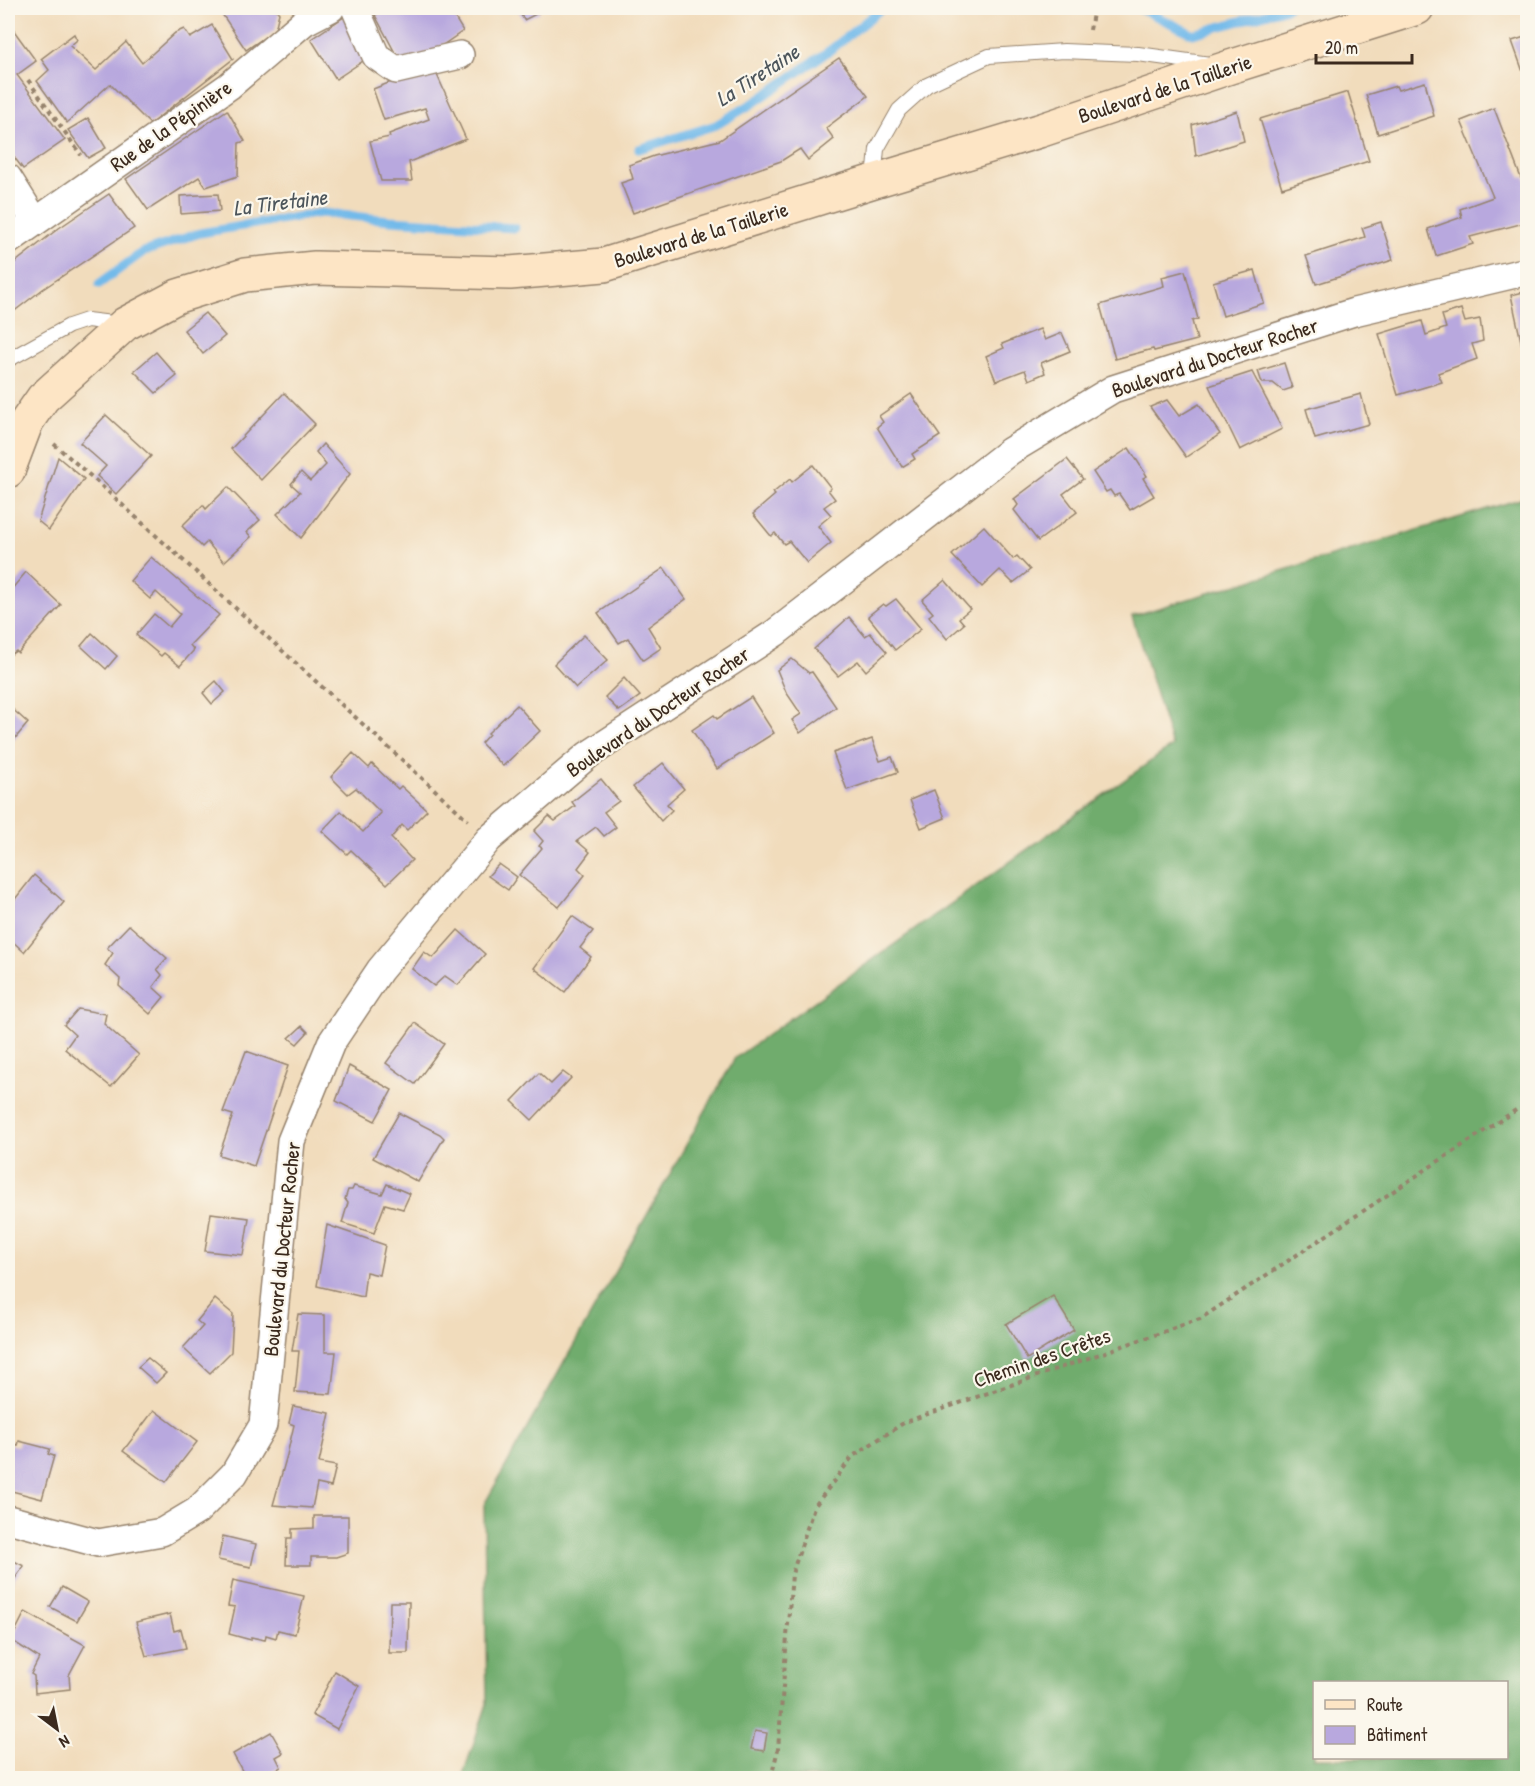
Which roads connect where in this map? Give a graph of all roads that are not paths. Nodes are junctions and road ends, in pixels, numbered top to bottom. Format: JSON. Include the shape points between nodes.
{"nodes":[{"id":1,"x":331,"y":8,"type":"edge"},
{"id":2,"x":355,"y":8,"type":"edge"},
{"id":3,"x":1417,"y":8,"type":"edge"},
{"id":4,"x":300,"y":15,"type":"edge"},
{"id":5,"x":460,"y":55,"type":"dead end"},
{"id":6,"x":1230,"y":67,"type":"junction"},
{"id":7,"x":8,"y":178,"type":"edge"},
{"id":8,"x":874,"y":181,"type":"junction"},
{"id":9,"x":35,"y":220,"type":"junction"},
{"id":10,"x":8,"y":241,"type":"edge"},
{"id":11,"x":1527,"y":271,"type":"edge"},
{"id":12,"x":125,"y":324,"type":"junction"},
{"id":13,"x":8,"y":360,"type":"edge"},
{"id":14,"x":18,"y":432,"type":"edge"},
{"id":15,"x":8,"y":471,"type":"edge"},
{"id":16,"x":8,"y":1519,"type":"edge"}],
"edges":[{"from":1,"to":4,"type":"street","name":"Rue de la Pépinière"},
{"from":2,"to":5,"type":"street","via":[[376,56],[396,70]]},
{"from":3,"to":6,"type":"main road","name":"Boulevard de la Taillerie"},
{"from":4,"to":9,"type":"street","name":"Rue de la Pépinière","via":[[229,87]]},
{"from":6,"to":8,"type":"main road","name":"Boulevard de la Taillerie"},
{"from":6,"to":8,"type":"lane","via":[[1138,54],[1064,51],[989,56],[927,85],[899,110],[877,148]]},
{"from":7,"to":9,"type":"street"},
{"from":8,"to":12,"type":"main road","name":"Boulevard de la Taillerie","via":[[604,265],[510,273],[315,268],[245,275],[178,296]]},
{"from":9,"to":10,"type":"street","name":"Rue de la Pépinière"},
{"from":11,"to":16,"type":"street","name":"Boulevard du Docteur Rocher","via":[[1354,312],[1113,389],[1010,451],[775,633],[588,754],[489,839],[380,970],[331,1043],[291,1141],[263,1425],[234,1474],[197,1511],[162,1533],[98,1543]]},
{"from":12,"to":13,"type":"lane","via":[[87,320]]},
{"from":12,"to":14,"type":"main road","name":"Boulevard de la Taillerie","via":[[44,398]]},
{"from":14,"to":15,"type":"main road","name":"Boulevard de la Taillerie"}]}
